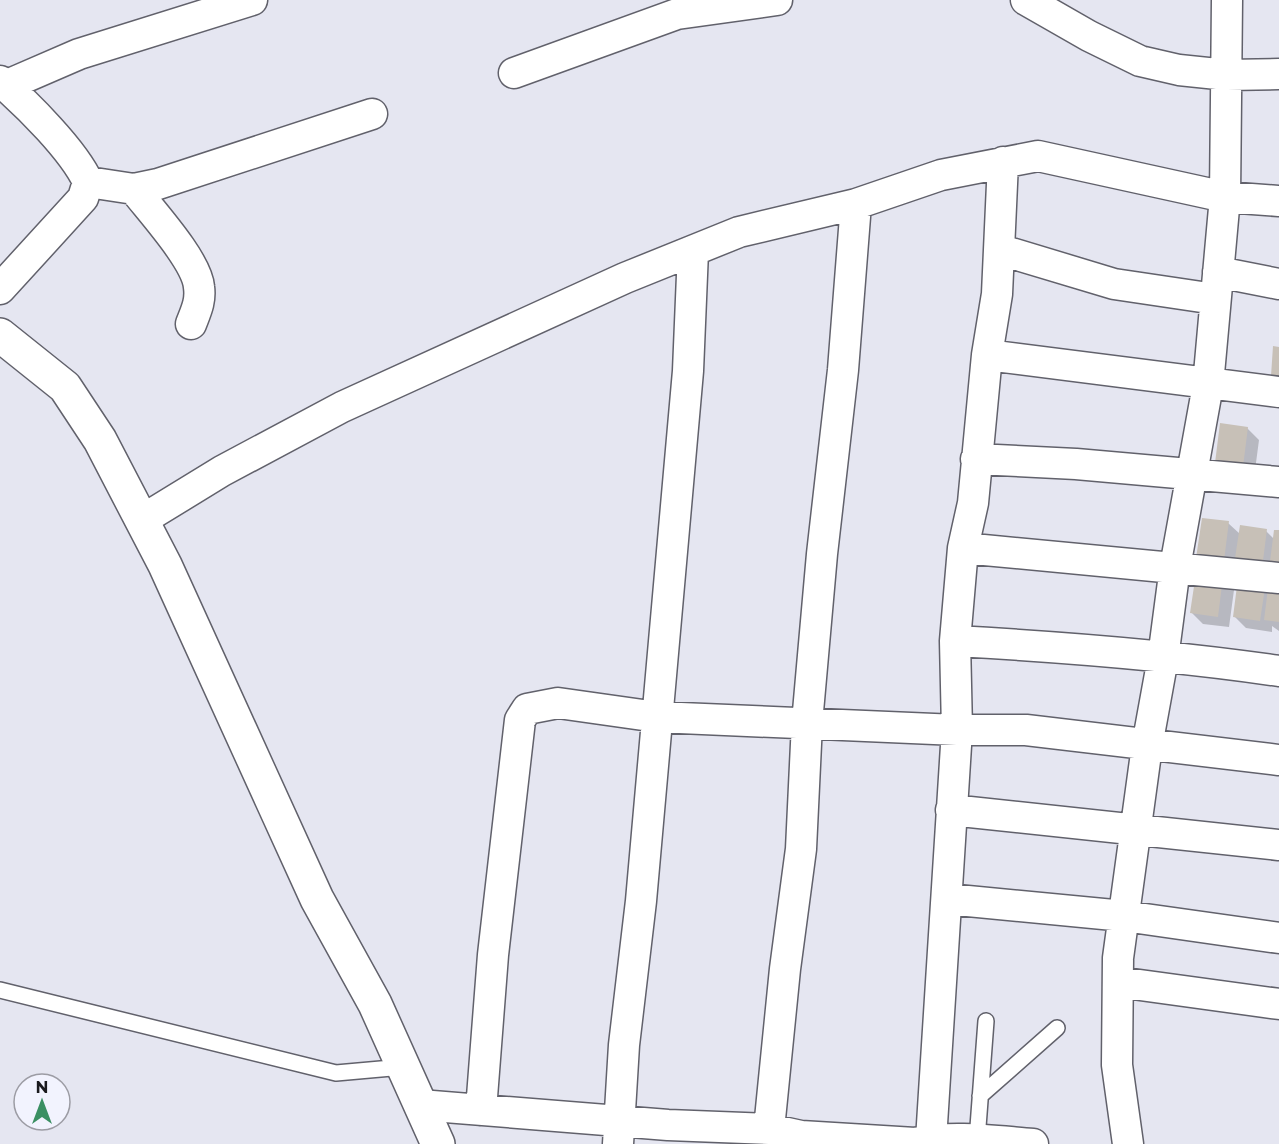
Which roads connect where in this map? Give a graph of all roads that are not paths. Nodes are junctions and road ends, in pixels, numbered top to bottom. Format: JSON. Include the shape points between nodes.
{"nodes":[{"id":1,"x":252,"y":0,"type":"edge"},
{"id":2,"x":777,"y":0,"type":"edge"},
{"id":3,"x":1026,"y":0,"type":"edge"},
{"id":4,"x":1227,"y":0,"type":"edge"},
{"id":5,"x":675,"y":7,"type":"edge"},
{"id":6,"x":514,"y":73,"type":"dead end"},
{"id":7,"x":1279,"y":74,"type":"edge"},
{"id":8,"x":1227,"y":75,"type":"junction"},
{"id":9,"x":3,"y":84,"type":"edge"},
{"id":10,"x":372,"y":114,"type":"dead end"},
{"id":11,"x":1003,"y":162,"type":"junction"},
{"id":12,"x":88,"y":182,"type":"junction"},
{"id":13,"x":134,"y":189,"type":"junction"},
{"id":14,"x":1225,"y":197,"type":"junction"},
{"id":15,"x":1279,"y":201,"type":"edge"},
{"id":16,"x":856,"y":204,"type":"junction"},
{"id":17,"x":693,"y":250,"type":"junction"},
{"id":18,"x":1001,"y":250,"type":"junction"},
{"id":19,"x":1279,"y":284,"type":"edge"},
{"id":20,"x":1216,"y":285,"type":"junction"},
{"id":21,"x":0,"y":289,"type":"edge"},
{"id":22,"x":190,"y":324,"type":"dead end"},
{"id":23,"x":0,"y":335,"type":"edge"},
{"id":24,"x":987,"y":356,"type":"junction"},
{"id":25,"x":1208,"y":385,"type":"junction"},
{"id":26,"x":1279,"y":392,"type":"edge"},
{"id":27,"x":976,"y":459,"type":"junction"},
{"id":28,"x":1192,"y":474,"type":"junction"},
{"id":29,"x":1279,"y":482,"type":"edge"},
{"id":30,"x":142,"y":520,"type":"junction"},
{"id":31,"x":963,"y":548,"type":"junction"},
{"id":32,"x":1175,"y":567,"type":"junction"},
{"id":33,"x":1279,"y":578,"type":"edge"},
{"id":34,"x":955,"y":641,"type":"junction"},
{"id":35,"x":1163,"y":658,"type":"junction"},
{"id":36,"x":1279,"y":671,"type":"edge"},
{"id":37,"x":657,"y":717,"type":"junction"},
{"id":38,"x":807,"y":723,"type":"junction"},
{"id":39,"x":957,"y":730,"type":"junction"},
{"id":40,"x":1147,"y":746,"type":"junction"},
{"id":41,"x":1279,"y":760,"type":"edge"},
{"id":42,"x":951,"y":810,"type":"junction"},
{"id":43,"x":1137,"y":831,"type":"junction"},
{"id":44,"x":1279,"y":845,"type":"edge"},
{"id":45,"x":947,"y":900,"type":"junction"},
{"id":46,"x":1124,"y":916,"type":"junction"},
{"id":47,"x":1279,"y":938,"type":"edge"},
{"id":48,"x":1118,"y":982,"type":"junction"},
{"id":49,"x":0,"y":990,"type":"edge"},
{"id":50,"x":1279,"y":1004,"type":"edge"},
{"id":51,"x":986,"y":1021,"type":"dead end"},
{"id":52,"x":1057,"y":1028,"type":"dead end"},
{"id":53,"x":403,"y":1067,"type":"junction"},
{"id":54,"x":981,"y":1096,"type":"junction"},
{"id":55,"x":420,"y":1105,"type":"junction"},
{"id":56,"x":481,"y":1110,"type":"junction"},
{"id":57,"x":619,"y":1132,"type":"edge"},
{"id":58,"x":760,"y":1134,"type":"edge"},
{"id":59,"x":977,"y":1140,"type":"junction"},
{"id":60,"x":920,"y":1142,"type":"edge"},
{"id":61,"x":438,"y":1144,"type":"edge"},
{"id":62,"x":1033,"y":1144,"type":"edge"},
{"id":63,"x":1128,"y":1144,"type":"edge"}],
"edges":[{"from":1,"to":9,"type":"street","via":[[79,54]]},
{"from":2,"to":5,"type":"street"},
{"from":3,"to":8,"type":"street","via":[[1140,61]]},
{"from":4,"to":8,"type":"street"},
{"from":5,"to":6,"type":"street"},
{"from":7,"to":8,"type":"street"},
{"from":8,"to":14,"type":"street"},
{"from":9,"to":12,"type":"street","via":[[65,147]]},
{"from":10,"to":13,"type":"street"},
{"from":11,"to":14,"type":"street","via":[[1038,156]]},
{"from":11,"to":16,"type":"street","via":[[941,175]]},
{"from":11,"to":18,"type":"street"},
{"from":12,"to":13,"type":"street"},
{"from":12,"to":21,"type":"street","via":[[83,198]]},
{"from":13,"to":22,"type":"street","via":[[177,244],[199,285],[199,304]]},
{"from":14,"to":15,"type":"street"},
{"from":14,"to":20,"type":"street"},
{"from":16,"to":17,"type":"street","via":[[739,232]]},
{"from":16,"to":38,"type":"street"},
{"from":17,"to":30,"type":"street","via":[[342,408],[222,471]]},
{"from":17,"to":37,"type":"street","via":[[688,370]]},
{"from":18,"to":20,"type":"street","via":[[1114,284]]},
{"from":18,"to":24,"type":"street"},
{"from":19,"to":20,"type":"street"},
{"from":20,"to":25,"type":"street"},
{"from":23,"to":30,"type":"street","via":[[65,387],[100,440]]},
{"from":24,"to":25,"type":"street"},
{"from":24,"to":27,"type":"street"},
{"from":25,"to":26,"type":"street"},
{"from":25,"to":28,"type":"street"},
{"from":27,"to":28,"type":"street"},
{"from":27,"to":31,"type":"street","via":[[973,503]]},
{"from":28,"to":29,"type":"street"},
{"from":28,"to":32,"type":"street"},
{"from":30,"to":53,"type":"street","via":[[317,899],[375,1004]]},
{"from":31,"to":32,"type":"street"},
{"from":31,"to":34,"type":"street"},
{"from":32,"to":33,"type":"street"},
{"from":32,"to":35,"type":"street"},
{"from":34,"to":35,"type":"street","via":[[1091,649]]},
{"from":34,"to":39,"type":"street"},
{"from":35,"to":36,"type":"street","via":[[1184,657]]},
{"from":35,"to":40,"type":"street"},
{"from":37,"to":38,"type":"street"},
{"from":37,"to":56,"type":"street","via":[[558,703],[527,709],[520,720],[493,955]]},
{"from":37,"to":57,"type":"street"},
{"from":38,"to":39,"type":"street"},
{"from":38,"to":58,"type":"street","via":[[801,849]]},
{"from":39,"to":40,"type":"street","via":[[1026,730]]},
{"from":39,"to":42,"type":"street"},
{"from":40,"to":41,"type":"street"},
{"from":40,"to":43,"type":"street"},
{"from":42,"to":43,"type":"street"},
{"from":42,"to":45,"type":"street"},
{"from":43,"to":44,"type":"street"},
{"from":43,"to":46,"type":"street"},
{"from":45,"to":46,"type":"street"},
{"from":45,"to":60,"type":"street"},
{"from":46,"to":47,"type":"street"},
{"from":46,"to":48,"type":"street"},
{"from":48,"to":50,"type":"street"},
{"from":48,"to":63,"type":"street","via":[[1117,1065]]},
{"from":49,"to":53,"type":"lane","via":[[336,1073]]},
{"from":51,"to":54,"type":"lane"},
{"from":52,"to":54,"type":"lane"},
{"from":53,"to":55,"type":"street"},
{"from":54,"to":59,"type":"lane"},
{"from":55,"to":56,"type":"street"},
{"from":55,"to":61,"type":"street"},
{"from":56,"to":57,"type":"street"},
{"from":57,"to":58,"type":"street"},
{"from":58,"to":60,"type":"street"},
{"from":59,"to":60,"type":"street"},
{"from":59,"to":62,"type":"street"}]}
